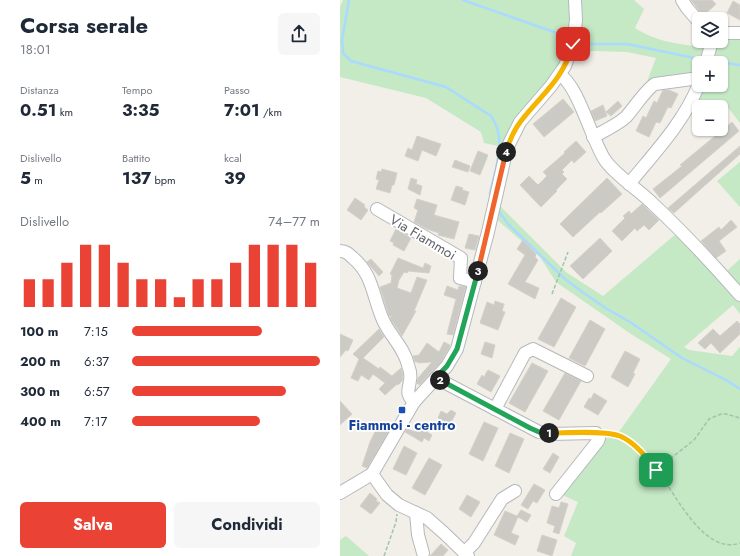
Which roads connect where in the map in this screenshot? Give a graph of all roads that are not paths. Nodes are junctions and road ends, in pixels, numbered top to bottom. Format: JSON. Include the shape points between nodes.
{"nodes":[{"id":1,"x":576,"y":0,"type":"edge"},
{"id":2,"x":682,"y":0,"type":"edge"},
{"id":3,"x":692,"y":14,"type":"edge"},
{"id":4,"x":728,"y":33,"type":"edge"},
{"id":5,"x":740,"y":33,"type":"edge"},
{"id":6,"x":560,"y":75,"type":"junction"},
{"id":7,"x":692,"y":79,"type":"edge"},
{"id":8,"x":695,"y":92,"type":"edge"},
{"id":9,"x":593,"y":137,"type":"junction"},
{"id":10,"x":629,"y":184,"type":"junction"},
{"id":11,"x":377,"y":209,"type":"dead end"},
{"id":12,"x":340,"y":251,"type":"edge"},
{"id":13,"x":475,"y":282,"type":"junction"},
{"id":14,"x":740,"y":295,"type":"edge"},
{"id":15,"x":587,"y":376,"type":"dead end"},
{"id":16,"x":436,"y":378,"type":"junction"},
{"id":17,"x":414,"y":402,"type":"junction"},
{"id":18,"x":495,"y":409,"type":"junction"},
{"id":19,"x":368,"y":477,"type":"junction"},
{"id":20,"x":514,"y":492,"type":"dead end"},
{"id":21,"x":340,"y":493,"type":"edge"},
{"id":22,"x":556,"y":494,"type":"dead end"},
{"id":23,"x":416,"y":513,"type":"junction"},
{"id":24,"x":423,"y":553,"type":"dead end"},
{"id":25,"x":466,"y":554,"type":"edge"}],
"edges":[{"from":1,"to":6,"type":"street","via":[[573,39],[569,56]]},
{"from":2,"to":3,"type":"street"},
{"from":4,"to":5,"type":"street"},
{"from":6,"to":9,"type":"street","via":[[570,86]]},
{"from":6,"to":13,"type":"street","via":[[515,130],[504,157]]},
{"from":7,"to":9,"type":"street","via":[[650,86],[624,118]]},
{"from":8,"to":10,"type":"street","via":[[684,114]]},
{"from":9,"to":10,"type":"street","via":[[606,162]]},
{"from":10,"to":14,"type":"street","via":[[651,202]]},
{"from":11,"to":13,"type":"street","name":"Via Fiammoi","via":[[461,258],[460,278]]},
{"from":12,"to":17,"type":"street","via":[[346,252],[356,260],[370,279],[383,320],[397,340],[408,364],[411,374],[408,396]]},
{"from":13,"to":16,"type":"street","via":[[457,349]]},
{"from":15,"to":18,"type":"street","via":[[533,349],[530,350]]},
{"from":16,"to":17,"type":"street"},
{"from":16,"to":18,"type":"street"},
{"from":17,"to":19,"type":"street"},
{"from":18,"to":22,"type":"street","via":[[539,432],[596,434],[599,438]]},
{"from":19,"to":21,"type":"street"},
{"from":19,"to":23,"type":"street","via":[[399,505]]},
{"from":20,"to":25,"type":"street","via":[[502,499]]},
{"from":23,"to":24,"type":"street"},
{"from":23,"to":25,"type":"street","via":[[433,523]]}]}
